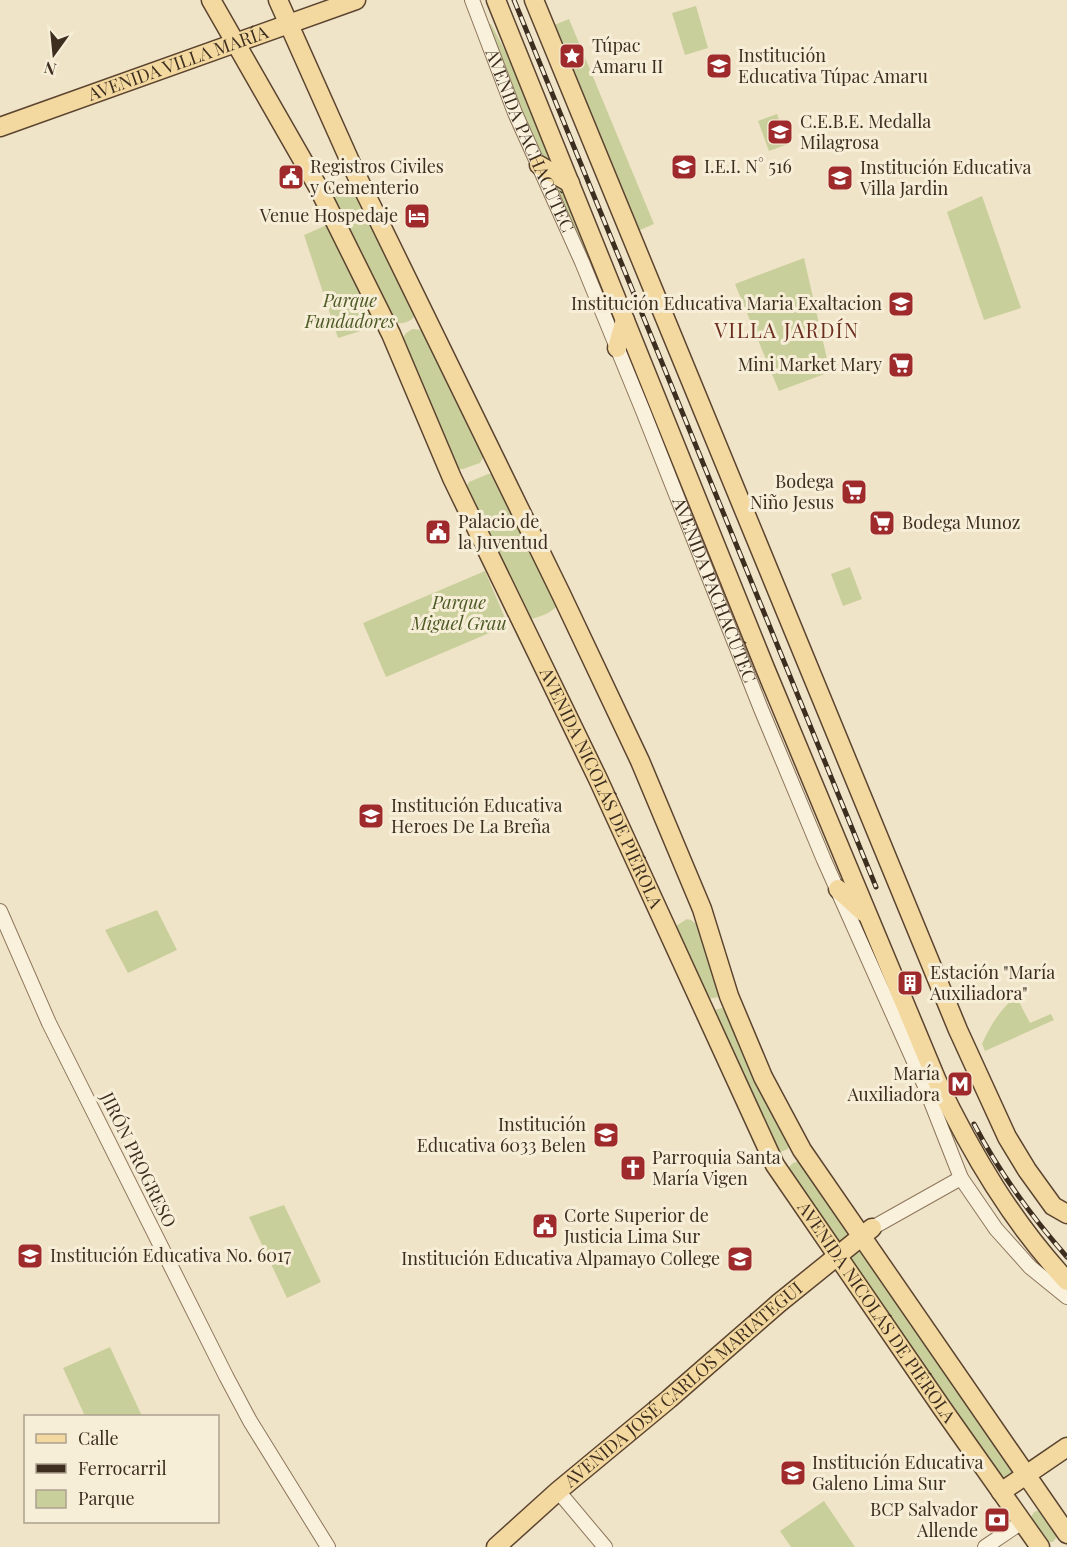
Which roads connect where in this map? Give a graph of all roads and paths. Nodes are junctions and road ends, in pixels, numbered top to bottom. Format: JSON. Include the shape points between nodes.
{"nodes":[{"id":1,"x":211,"y":0,"type":"edge"},
{"id":2,"x":278,"y":0,"type":"edge"},
{"id":3,"x":356,"y":0,"type":"edge"},
{"id":4,"x":472,"y":0,"type":"edge"},
{"id":5,"x":496,"y":0,"type":"edge"},
{"id":6,"x":534,"y":0,"type":"edge"},
{"id":7,"x":289,"y":24,"type":"junction"},
{"id":8,"x":234,"y":43,"type":"junction"},
{"id":9,"x":0,"y":127,"type":"edge"},
{"id":10,"x":538,"y":165,"type":"junction"},
{"id":11,"x":570,"y":183,"type":"junction"},
{"id":12,"x":625,"y":320,"type":"junction"},
{"id":13,"x":617,"y":348,"type":"junction"},
{"id":14,"x":838,"y":889,"type":"junction"},
{"id":15,"x":0,"y":911,"type":"edge"},
{"id":16,"x":868,"y":916,"type":"junction"},
{"id":17,"x":896,"y":983,"type":"junction"},
{"id":18,"x":891,"y":1009,"type":"junction"},
{"id":19,"x":961,"y":1178,"type":"junction"},
{"id":20,"x":1060,"y":1210,"type":"edge"},
{"id":21,"x":1067,"y":1223,"type":"edge"},
{"id":22,"x":866,"y":1232,"type":"junction"},
{"id":23,"x":838,"y":1254,"type":"junction"},
{"id":24,"x":1067,"y":1281,"type":"edge"},
{"id":25,"x":1067,"y":1297,"type":"edge"},
{"id":26,"x":1067,"y":1447,"type":"edge"},
{"id":27,"x":1027,"y":1475,"type":"junction"},
{"id":28,"x":558,"y":1491,"type":"junction"},
{"id":29,"x":1001,"y":1492,"type":"junction"},
{"id":30,"x":1038,"y":1492,"type":"junction"},
{"id":31,"x":1018,"y":1516,"type":"junction"},
{"id":32,"x":1065,"y":1535,"type":"edge"},
{"id":33,"x":328,"y":1547,"type":"edge"},
{"id":34,"x":496,"y":1547,"type":"edge"},
{"id":35,"x":605,"y":1547,"type":"edge"},
{"id":36,"x":985,"y":1547,"type":"edge"},
{"id":37,"x":1040,"y":1547,"type":"edge"}],
"edges":[{"from":1,"to":8,"type":"main road","name":"AVENIDA NICOLÁS DE PIÉROLA"},
{"from":2,"to":7,"type":"main road","name":"AVENIDA NICOLÁS DE PIÉROLA"},
{"from":3,"to":7,"type":"main road","name":"AVENIDA VILLA MARÍA"},
{"from":4,"to":10,"type":"street","name":"AVENIDA PACHACÚTEC"},
{"from":5,"to":11,"type":"main road","name":"AVENIDA PACHACÚTEC"},
{"from":6,"to":20,"type":"main road","via":[[926,956],[1007,1137],[1027,1170]]},
{"from":7,"to":8,"type":"main road","name":"AVENIDA VILLA MARÍA"},
{"from":7,"to":22,"type":"main road","name":"AVENIDA NICOLÁS DE PIÉROLA","via":[[356,173],[640,761],[702,909],[729,996],[762,1077],[802,1150]]},
{"from":8,"to":9,"type":"main road","name":"AVENIDA VILLA MARÍA"},
{"from":8,"to":23,"type":"main road","name":"AVENIDA NICOLÁS DE PIÉROLA","via":[[318,187],[391,334],[452,478],[598,779],[775,1165]]},
{"from":10,"to":11,"type":"main road"},
{"from":10,"to":13,"type":"street","name":"AVENIDA PACHACÚTEC"},
{"from":11,"to":12,"type":"main road","name":"AVENIDA PACHACÚTEC"},
{"from":12,"to":13,"type":"main road"},
{"from":12,"to":16,"type":"main road","name":"AVENIDA PACHACÚTEC"},
{"from":13,"to":14,"type":"street","name":"AVENIDA PACHACÚTEC","via":[[761,709]]},
{"from":14,"to":16,"type":"main road"},
{"from":14,"to":18,"type":"street","name":"AVENIDA PACHACÚTEC"},
{"from":15,"to":33,"type":"street","name":"JIRÓN PROGRESO","via":[[49,1023],[250,1422]]},
{"from":16,"to":17,"type":"main road","name":"AVENIDA PACHACÚTEC"},
{"from":17,"to":18,"type":"main road"},
{"from":17,"to":24,"type":"main road","name":"AVENIDA PACHACÚTEC","via":[[962,1131],[1014,1218]]},
{"from":18,"to":19,"type":"street","name":"AVENIDA PACHACÚTEC"},
{"from":19,"to":22,"type":"street"},
{"from":19,"to":25,"type":"street","name":"AVENIDA PACHACÚTEC","via":[[996,1229],[1030,1267]]},
{"from":20,"to":21,"type":"main road"},
{"from":22,"to":23,"type":"main road","name":"AVENIDA JOSÉ CARLOS MARIÁTEGUI"},
{"from":22,"to":27,"type":"main road","name":"AVENIDA NICOLÁS DE PIÉROLA"},
{"from":23,"to":28,"type":"main road","name":"AVENIDA JOSÉ CARLOS MARIÁTEGUI"},
{"from":23,"to":29,"type":"main road","name":"AVENIDA NICOLÁS DE PIÉROLA"},
{"from":26,"to":27,"type":"main road"},
{"from":27,"to":29,"type":"main road"},
{"from":27,"to":30,"type":"main road","name":"AVENIDA NICOLÁS DE PIÉROLA"},
{"from":28,"to":34,"type":"main road","name":"AVENIDA JOSÉ CARLOS MARIÁTEGUI"},
{"from":28,"to":35,"type":"street"},
{"from":29,"to":31,"type":"main road","name":"AVENIDA NICOLÁS DE PIÉROLA"},
{"from":30,"to":31,"type":"main road","via":[[1020,1495],[1015,1502]]},
{"from":30,"to":32,"type":"main road","name":"AVENIDA NICOLÁS DE PIÉROLA"},
{"from":31,"to":36,"type":"street"},
{"from":31,"to":37,"type":"main road","name":"AVENIDA NICOLÁS DE PIÉROLA"}]}
